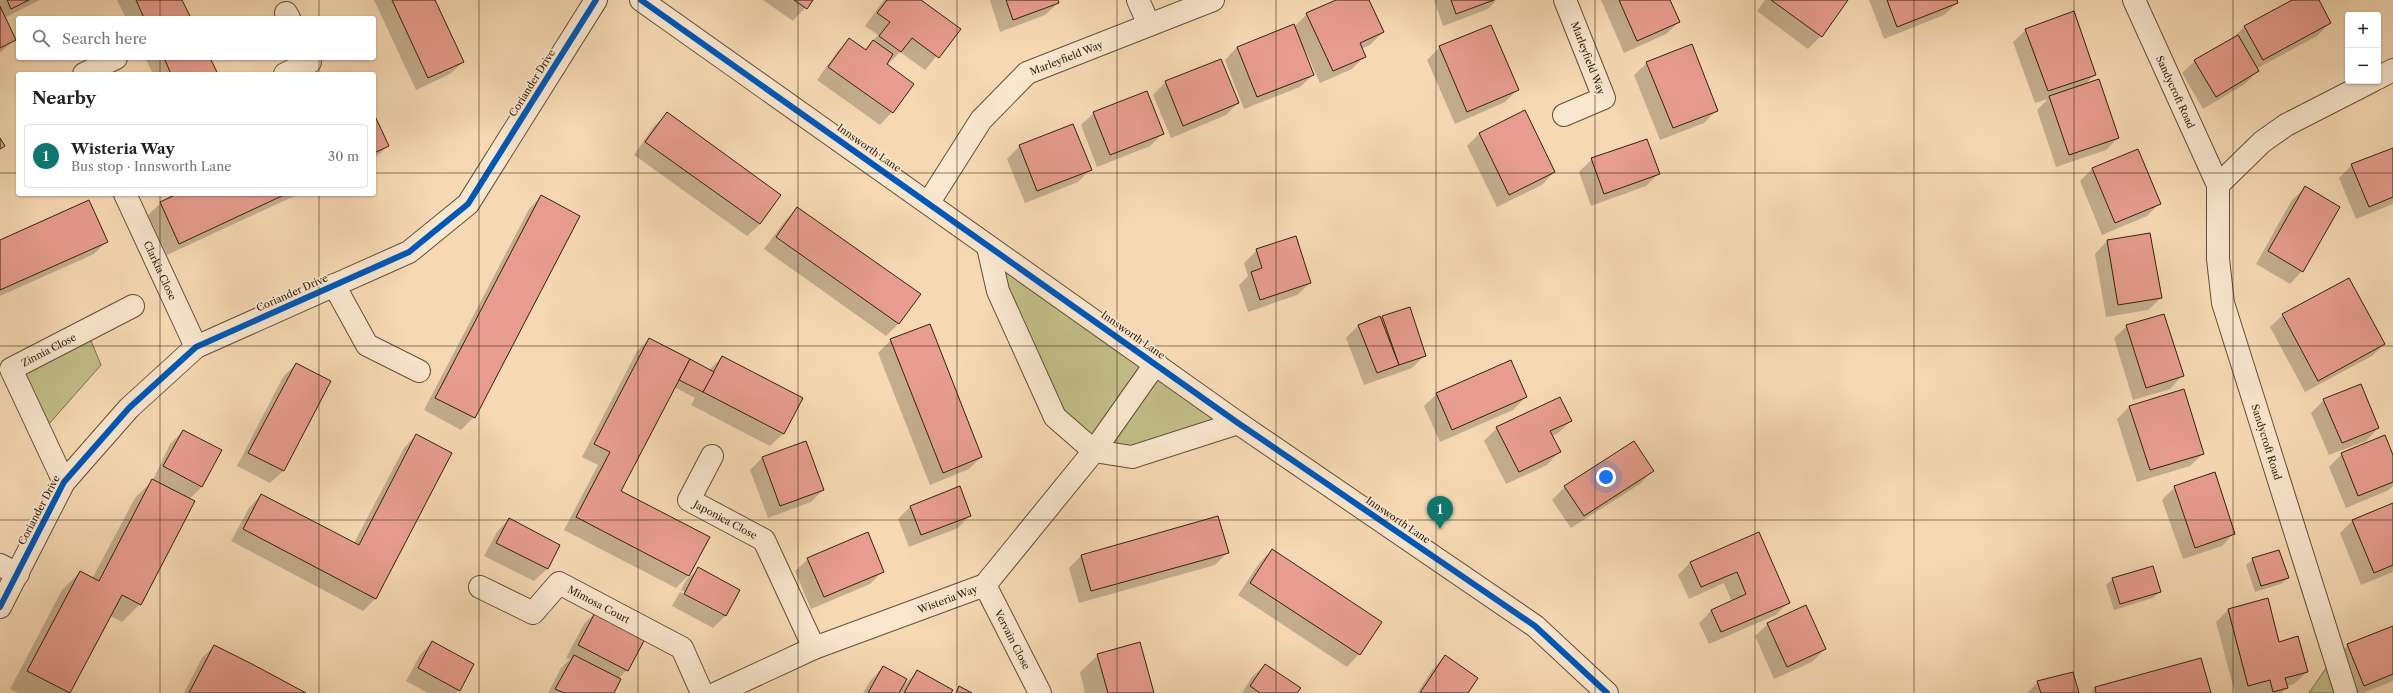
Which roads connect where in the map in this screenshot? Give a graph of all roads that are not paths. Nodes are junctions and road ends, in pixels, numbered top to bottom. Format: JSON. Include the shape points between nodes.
{"nodes":[{"id":1,"x":596,"y":0,"type":"edge"},
{"id":2,"x":641,"y":0,"type":"edge"},
{"id":3,"x":1138,"y":0,"type":"edge"},
{"id":4,"x":1213,"y":0,"type":"edge"},
{"id":5,"x":1565,"y":0,"type":"edge"},
{"id":6,"x":2134,"y":0,"type":"edge"},
{"id":7,"x":1149,"y":25,"type":"junction"},
{"id":8,"x":112,"y":60,"type":"edge"},
{"id":9,"x":309,"y":60,"type":"edge"},
{"id":10,"x":2393,"y":70,"type":"edge"},
{"id":11,"x":88,"y":72,"type":"edge"},
{"id":12,"x":289,"y":72,"type":"edge"},
{"id":13,"x":2381,"y":76,"type":"edge"},
{"id":14,"x":2366,"y":84,"type":"edge"},
{"id":15,"x":1564,"y":115,"type":"dead end"},
{"id":16,"x":2218,"y":184,"type":"junction"},
{"id":17,"x":126,"y":196,"type":"edge"},
{"id":18,"x":929,"y":202,"type":"junction"},
{"id":19,"x":988,"y":247,"type":"junction"},
{"id":20,"x":334,"y":285,"type":"junction"},
{"id":21,"x":133,"y":306,"type":"dead end"},
{"id":22,"x":196,"y":346,"type":"junction"},
{"id":23,"x":1156,"y":363,"type":"junction"},
{"id":24,"x":420,"y":371,"type":"dead end"},
{"id":25,"x":1238,"y":423,"type":"junction"},
{"id":26,"x":1094,"y":451,"type":"junction"},
{"id":27,"x":712,"y":456,"type":"dead end"},
{"id":28,"x":64,"y":482,"type":"junction"},
{"id":29,"x":9,"y":569,"type":"edge"},
{"id":30,"x":985,"y":585,"type":"junction"},
{"id":31,"x":480,"y":587,"type":"dead end"},
{"id":32,"x":0,"y":607,"type":"edge"},
{"id":33,"x":814,"y":648,"type":"junction"},
{"id":34,"x":702,"y":693,"type":"edge"},
{"id":35,"x":717,"y":693,"type":"edge"},
{"id":36,"x":1040,"y":693,"type":"edge"},
{"id":37,"x":1607,"y":693,"type":"edge"},
{"id":38,"x":2346,"y":693,"type":"edge"}],
"edges":[{"from":1,"to":20,"type":"street","name":"Coriander Drive","via":[[468,204],[409,252]]},
{"from":2,"to":18,"type":"street","name":"Innsworth Lane"},
{"from":3,"to":7,"type":"street"},
{"from":4,"to":7,"type":"street","name":"Marleyfield Way"},
{"from":5,"to":15,"type":"street","name":"Marleyfield Way","via":[[1604,98]]},
{"from":6,"to":16,"type":"street","name":"Sandycroft Road"},
{"from":7,"to":18,"type":"street","name":"Marleyfield Way","via":[[1027,73],[981,120]]},
{"from":8,"to":11,"type":"street"},
{"from":9,"to":12,"type":"street","via":[[310,62]]},
{"from":10,"to":13,"type":"street"},
{"from":14,"to":16,"type":"street","via":[[2286,125],[2262,142]]},
{"from":16,"to":38,"type":"street","name":"Sandycroft Road","via":[[2218,259],[2223,303]]},
{"from":17,"to":22,"type":"street","name":"Clarkia Close"},
{"from":18,"to":19,"type":"street","name":"Innsworth Lane"},
{"from":19,"to":23,"type":"street","name":"Innsworth Lane"},
{"from":19,"to":26,"type":"street","via":[[998,291],[1055,417]]},
{"from":20,"to":22,"type":"street","name":"Coriander Drive"},
{"from":20,"to":24,"type":"street","name":"Coriander Drive","via":[[367,345]]},
{"from":21,"to":28,"type":"street","name":"Zinnia Close","via":[[11,369]]},
{"from":22,"to":28,"type":"street","name":"Coriander Drive","via":[[129,408]]},
{"from":23,"to":25,"type":"street","name":"Innsworth Lane"},
{"from":23,"to":26,"type":"street","name":"Wisteria Way"},
{"from":25,"to":26,"type":"street","via":[[1132,457]]},
{"from":25,"to":37,"type":"street","name":"Innsworth Lane","via":[[1535,626]]},
{"from":26,"to":30,"type":"street","name":"Wisteria Way"},
{"from":27,"to":33,"type":"street","name":"Japonica Close","via":[[689,500],[764,540]]},
{"from":28,"to":29,"type":"street","name":"Coriander Drive"},
{"from":29,"to":32,"type":"street","name":"Coriander Drive"},
{"from":30,"to":33,"type":"street","name":"Wisteria Way"},
{"from":30,"to":36,"type":"street","name":"Vervain Close"},
{"from":31,"to":34,"type":"street","name":"Mimosa Court","via":[[533,613],[559,582],[682,648]]},
{"from":33,"to":35,"type":"street","name":"Wisteria Way"}]}
